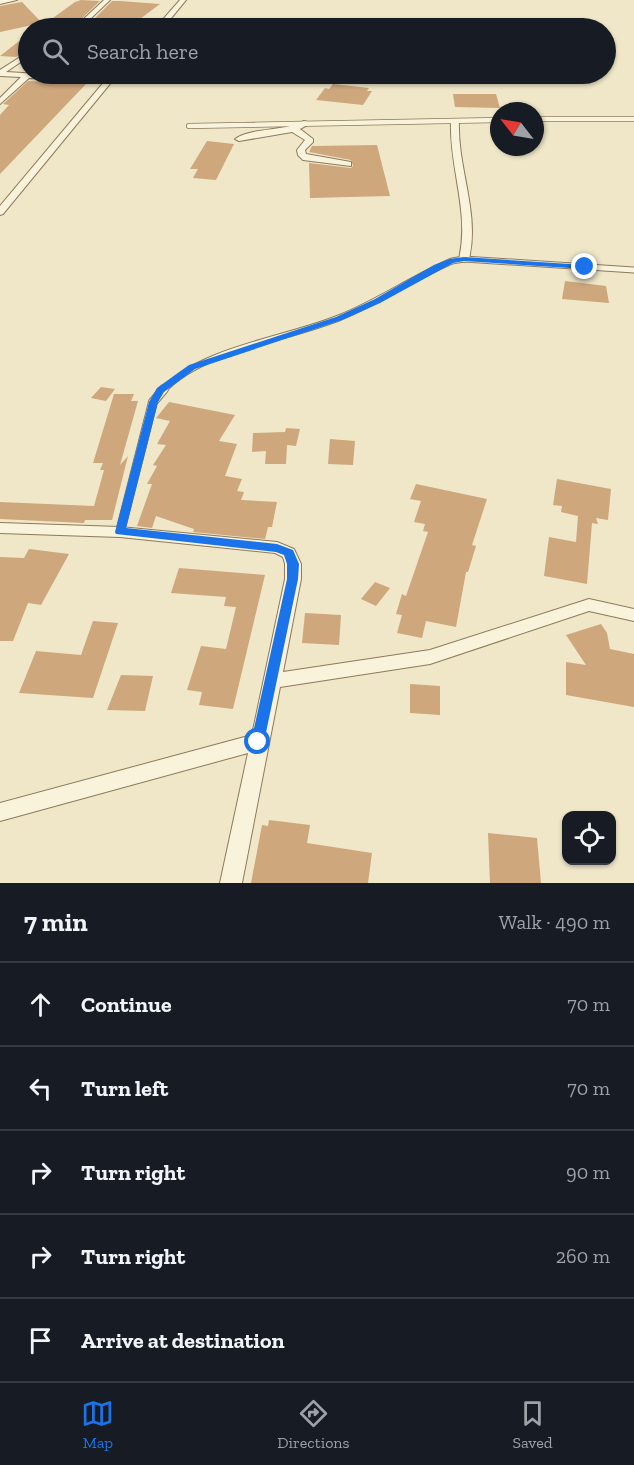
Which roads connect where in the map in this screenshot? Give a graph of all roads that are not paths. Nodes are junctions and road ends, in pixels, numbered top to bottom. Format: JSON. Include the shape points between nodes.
{"nodes":[{"id":1,"x":14,"y":0,"type":"edge"},
{"id":2,"x":107,"y":0,"type":"edge"},
{"id":3,"x":183,"y":0,"type":"edge"},
{"id":4,"x":0,"y":2,"type":"edge"},
{"id":5,"x":88,"y":18,"type":"edge"},
{"id":6,"x":168,"y":18,"type":"edge"},
{"id":7,"x":18,"y":61,"type":"edge"},
{"id":8,"x":0,"y":74,"type":"edge"},
{"id":9,"x":18,"y":75,"type":"edge"},
{"id":10,"x":19,"y":84,"type":"edge"},
{"id":11,"x":106,"y":84,"type":"edge"},
{"id":12,"x":0,"y":102,"type":"edge"},
{"id":13,"x":634,"y":118,"type":"edge"},
{"id":14,"x":544,"y":119,"type":"edge"},
{"id":15,"x":490,"y":120,"type":"edge"},
{"id":16,"x":455,"y":121,"type":"junction"},
{"id":17,"x":307,"y":123,"type":"junction"},
{"id":18,"x":189,"y":126,"type":"dead end"},
{"id":19,"x":295,"y":130,"type":"junction"},
{"id":20,"x":239,"y":139,"type":"dead end"},
{"id":21,"x":348,"y":164,"type":"dead end"},
{"id":22,"x":0,"y":212,"type":"edge"},
{"id":23,"x":464,"y":259,"type":"junction"},
{"id":24,"x":634,"y":270,"type":"edge"},
{"id":25,"x":0,"y":528,"type":"edge"},
{"id":26,"x":120,"y":532,"type":"junction"},
{"id":27,"x":634,"y":615,"type":"edge"},
{"id":28,"x":272,"y":681,"type":"junction"},
{"id":29,"x":258,"y":742,"type":"junction"},
{"id":30,"x":0,"y":812,"type":"edge"},
{"id":31,"x":231,"y":883,"type":"edge"}],
"edges":[{"from":1,"to":4,"type":"street"},
{"from":2,"to":5,"type":"street"},
{"from":3,"to":6,"type":"street"},
{"from":7,"to":8,"type":"street"},
{"from":8,"to":9,"type":"street"},
{"from":10,"to":12,"type":"street"},
{"from":11,"to":22,"type":"street"},
{"from":13,"to":14,"type":"lane"},
{"from":15,"to":16,"type":"lane"},
{"from":16,"to":17,"type":"lane"},
{"from":16,"to":23,"type":"street","via":[[453,134],[470,243]]},
{"from":17,"to":18,"type":"lane"},
{"from":17,"to":19,"type":"street"},
{"from":19,"to":20,"type":"street"},
{"from":19,"to":21,"type":"street","via":[[309,140],[301,150],[306,158]]},
{"from":23,"to":24,"type":"lane"},
{"from":23,"to":26,"type":"lane","via":[[436,267],[378,301],[339,318],[192,367],[171,381],[153,402]]},
{"from":25,"to":26,"type":"street"},
{"from":26,"to":28,"type":"street","via":[[277,548],[289,553],[293,579]]},
{"from":27,"to":28,"type":"street","via":[[589,605],[430,657]]},
{"from":28,"to":29,"type":"street"},
{"from":29,"to":30,"type":"street"},
{"from":29,"to":31,"type":"street"}]}
